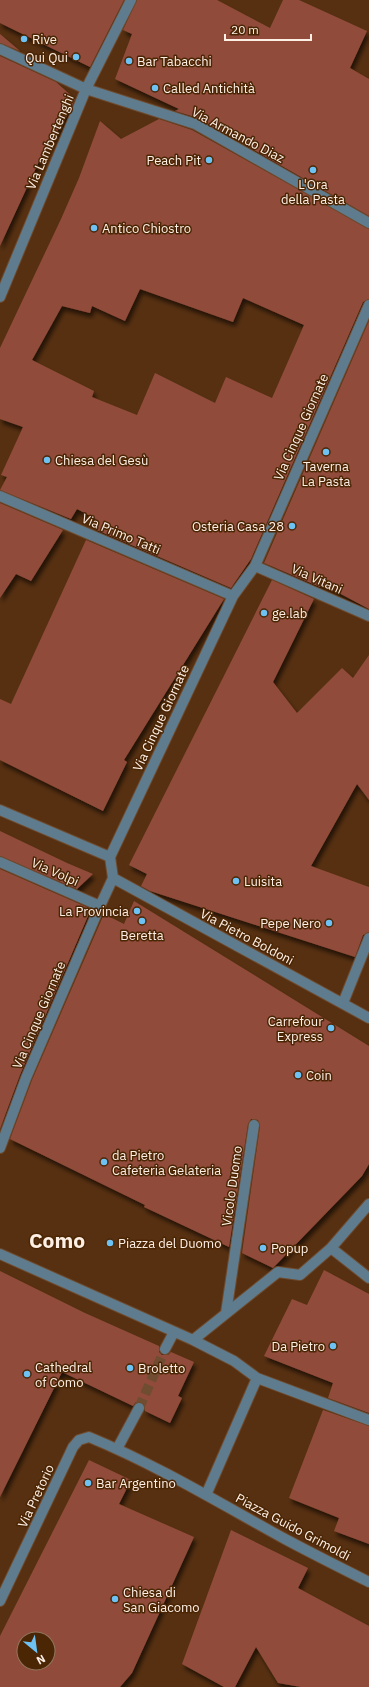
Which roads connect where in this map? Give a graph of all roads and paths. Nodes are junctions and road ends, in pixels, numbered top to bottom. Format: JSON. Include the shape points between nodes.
{"nodes":[{"id":1,"x":131,"y":0,"type":"edge"},
{"id":2,"x":0,"y":49,"type":"edge"},
{"id":3,"x":86,"y":89,"type":"junction"},
{"id":4,"x":369,"y":223,"type":"edge"},
{"id":5,"x":0,"y":297,"type":"edge"},
{"id":6,"x":369,"y":305,"type":"edge"},
{"id":7,"x":0,"y":496,"type":"edge"},
{"id":8,"x":255,"y":566,"type":"junction"},
{"id":9,"x":233,"y":596,"type":"junction"},
{"id":10,"x":369,"y":616,"type":"edge"},
{"id":11,"x":0,"y":810,"type":"edge"},
{"id":12,"x":110,"y":857,"type":"junction"},
{"id":13,"x":0,"y":862,"type":"edge"},
{"id":14,"x":113,"y":878,"type":"junction"},
{"id":15,"x":100,"y":906,"type":"junction"},
{"id":16,"x":369,"y":938,"type":"edge"},
{"id":17,"x":343,"y":1003,"type":"junction"},
{"id":18,"x":369,"y":1018,"type":"edge"},
{"id":19,"x":254,"y":1125,"type":"dead end"},
{"id":20,"x":3,"y":1136,"type":"edge"},
{"id":21,"x":0,"y":1148,"type":"edge"},
{"id":22,"x":369,"y":1204,"type":"edge"},
{"id":23,"x":331,"y":1248,"type":"junction"},
{"id":24,"x":0,"y":1254,"type":"edge"},
{"id":25,"x":369,"y":1278,"type":"edge"},
{"id":26,"x":226,"y":1313,"type":"junction"},
{"id":27,"x":174,"y":1332,"type":"junction"},
{"id":28,"x":193,"y":1340,"type":"junction"},
{"id":29,"x":166,"y":1349,"type":"tunnel mouth"},
{"id":30,"x":257,"y":1378,"type":"junction"},
{"id":31,"x":139,"y":1408,"type":"tunnel mouth"},
{"id":32,"x":369,"y":1420,"type":"edge"},
{"id":33,"x":117,"y":1449,"type":"junction"},
{"id":34,"x":206,"y":1495,"type":"junction"},
{"id":35,"x":369,"y":1582,"type":"edge"},
{"id":36,"x":0,"y":1601,"type":"edge"}],
"edges":[{"from":1,"to":3,"type":"street","name":"Via Lambertenghi"},
{"from":2,"to":3,"type":"street","name":"Via Armando Diaz"},
{"from":3,"to":4,"type":"street","name":"Via Armando Diaz","via":[[195,124]]},
{"from":3,"to":5,"type":"street","name":"Via Lambertenghi"},
{"from":6,"to":8,"type":"street","name":"Via Cinque Giornate"},
{"from":7,"to":9,"type":"street","name":"Via Primo Tatti"},
{"from":8,"to":9,"type":"street","name":"Via Cinque Giornate"},
{"from":8,"to":10,"type":"street","name":"Via Vitani"},
{"from":9,"to":12,"type":"street","name":"Via Cinque Giornate"},
{"from":11,"to":12,"type":"street"},
{"from":12,"to":14,"type":"street"},
{"from":13,"to":15,"type":"street","name":"Via Volpi"},
{"from":14,"to":15,"type":"street","name":"Via Cinque Giornate"},
{"from":14,"to":17,"type":"street","name":"Via Pietro Boldoni"},
{"from":15,"to":20,"type":"street","name":"Via Cinque Giornate"},
{"from":16,"to":17,"type":"street"},
{"from":17,"to":18,"type":"street","name":"Via Pietro Boldoni"},
{"from":19,"to":26,"type":"street","name":"Vicolo Duomo"},
{"from":20,"to":21,"type":"street","name":"Via Cinque Giornate"},
{"from":22,"to":23,"type":"street"},
{"from":23,"to":25,"type":"street"},
{"from":23,"to":26,"type":"street","via":[[300,1275],[278,1272]]},
{"from":24,"to":27,"type":"street"},
{"from":26,"to":28,"type":"street"},
{"from":27,"to":28,"type":"street"},
{"from":27,"to":29,"type":"street"},
{"from":28,"to":30,"type":"street","via":[[234,1360]]},
{"from":30,"to":32,"type":"street"},
{"from":30,"to":34,"type":"street"},
{"from":31,"to":33,"type":"street"},
{"from":33,"to":34,"type":"street","name":"Piazza Guido Grimoldi"},
{"from":33,"to":36,"type":"street","name":"Via Pretorio","via":[[89,1437],[79,1440],[73,1447]]},
{"from":34,"to":35,"type":"street","name":"Piazza Guido Grimoldi"}]}
